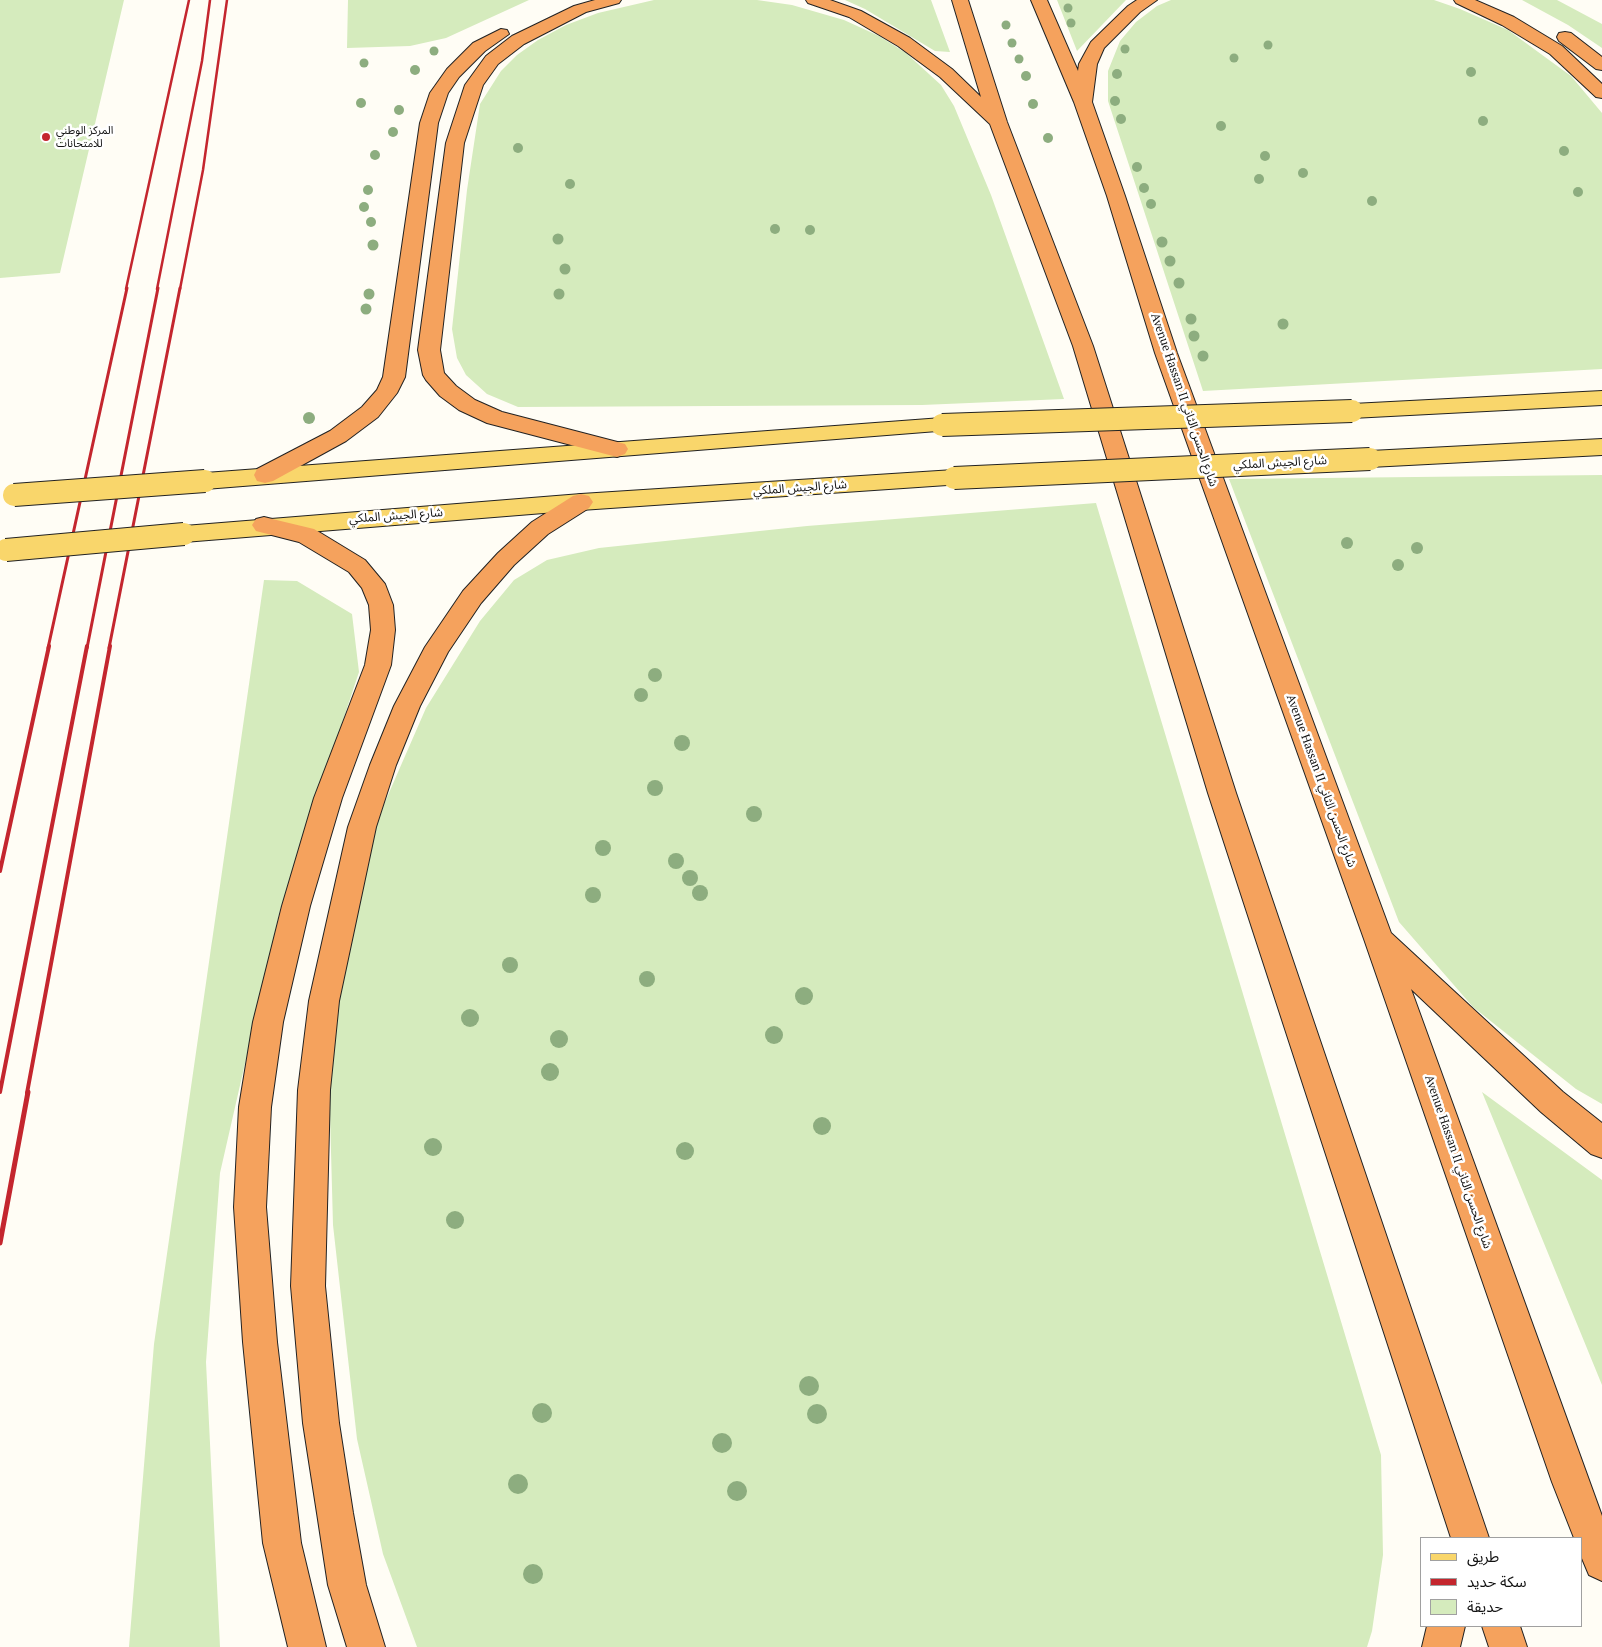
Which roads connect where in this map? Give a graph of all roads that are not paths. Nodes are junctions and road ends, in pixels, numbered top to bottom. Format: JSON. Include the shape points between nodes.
{"nodes":[{"id":1,"x":555,"y":0,"type":"edge"},
{"id":2,"x":613,"y":0,"type":"edge"},
{"id":3,"x":814,"y":0,"type":"edge"},
{"id":4,"x":960,"y":0,"type":"edge"},
{"id":5,"x":1039,"y":0,"type":"edge"},
{"id":6,"x":1149,"y":0,"type":"edge"},
{"id":7,"x":1462,"y":0,"type":"edge"},
{"id":8,"x":1494,"y":0,"type":"edge"},
{"id":9,"x":1602,"y":65,"type":"edge"},
{"id":10,"x":1602,"y":93,"type":"edge"},
{"id":11,"x":1083,"y":102,"type":"junction"},
{"id":12,"x":998,"y":122,"type":"junction"},
{"id":13,"x":1602,"y":398,"type":"edge"},
{"id":14,"x":1602,"y":447,"type":"edge"},
{"id":15,"x":617,"y":449,"type":"junction"},
{"id":16,"x":265,"y":475,"type":"junction"},
{"id":17,"x":7,"y":495,"type":"edge"},
{"id":18,"x":581,"y":502,"type":"junction"},
{"id":19,"x":264,"y":526,"type":"junction"},
{"id":20,"x":3,"y":550,"type":"edge"},
{"id":21,"x":1379,"y":938,"type":"junction"},
{"id":22,"x":1602,"y":1143,"type":"edge"},
{"id":23,"x":1467,"y":1535,"type":"edge"},
{"id":24,"x":1602,"y":1562,"type":"edge"},
{"id":25,"x":1446,"y":1627,"type":"edge"},
{"id":26,"x":1500,"y":1627,"type":"edge"},
{"id":27,"x":307,"y":1647,"type":"edge"},
{"id":28,"x":366,"y":1647,"type":"edge"},
{"id":29,"x":1441,"y":1647,"type":"edge"},
{"id":30,"x":1508,"y":1647,"type":"edge"}],
"edges":[{"from":1,"to":16,"type":"highway","via":[[480,47],[439,93],[429,123],[394,377],[386,393],[370,412],[338,436]]},
{"from":2,"to":15,"type":"highway","via":[[580,9],[518,40],[492,60],[474,85],[455,143],[429,350],[434,375],[448,391],[468,405],[494,418]]},
{"from":3,"to":12,"type":"highway","via":[[855,14],[904,42],[946,73]]},
{"from":4,"to":12,"type":"highway"},
{"from":5,"to":11,"type":"highway","name":"Avenue Hassan II شارع الحسن الثاني"},
{"from":6,"to":11,"type":"highway","via":[[1134,9],[1097,46],[1088,64]]},
{"from":7,"to":10,"type":"highway","via":[[1508,21],[1556,50]]},
{"from":8,"to":9,"type":"highway","via":[[1550,28]]},
{"from":11,"to":21,"type":"highway","name":"Avenue Hassan II شارع الحسن الثاني","via":[[1166,353]]},
{"from":12,"to":23,"type":"highway","via":[[1083,346],[1222,793]]},
{"from":13,"to":15,"type":"main road","bridge":true,"via":[[1352,411],[942,425]]},
{"from":14,"to":18,"type":"main road","name":"شارع الجيش الملكي","bridge":true,"via":[[954,478]]},
{"from":15,"to":16,"type":"main road"},
{"from":16,"to":17,"type":"main road","bridge":true},
{"from":18,"to":19,"type":"main road","name":"شارع الجيش الملكي"},
{"from":18,"to":28,"type":"highway","via":[[540,528],[506,558],[472,597],[438,647],[407,706],[362,827],[324,1001],[314,1098],[308,1286],[321,1423],[335,1513],[347,1585]]},
{"from":19,"to":20,"type":"main road","name":"شارع الجيش الملكي","bridge":true},
{"from":19,"to":27,"type":"highway","via":[[306,535],[357,566],[373,584],[381,605],[383,630],[378,665],[328,798],[296,906],[268,1022],[255,1107],[250,1207],[260,1342],[282,1542]]},
{"from":21,"to":22,"type":"highway","via":[[1539,1090]]},
{"from":21,"to":24,"type":"highway","name":"Avenue Hassan II شارع الحسن الثاني","via":[[1570,1482]]},
{"from":25,"to":29,"type":"highway"},
{"from":26,"to":30,"type":"highway"}]}
